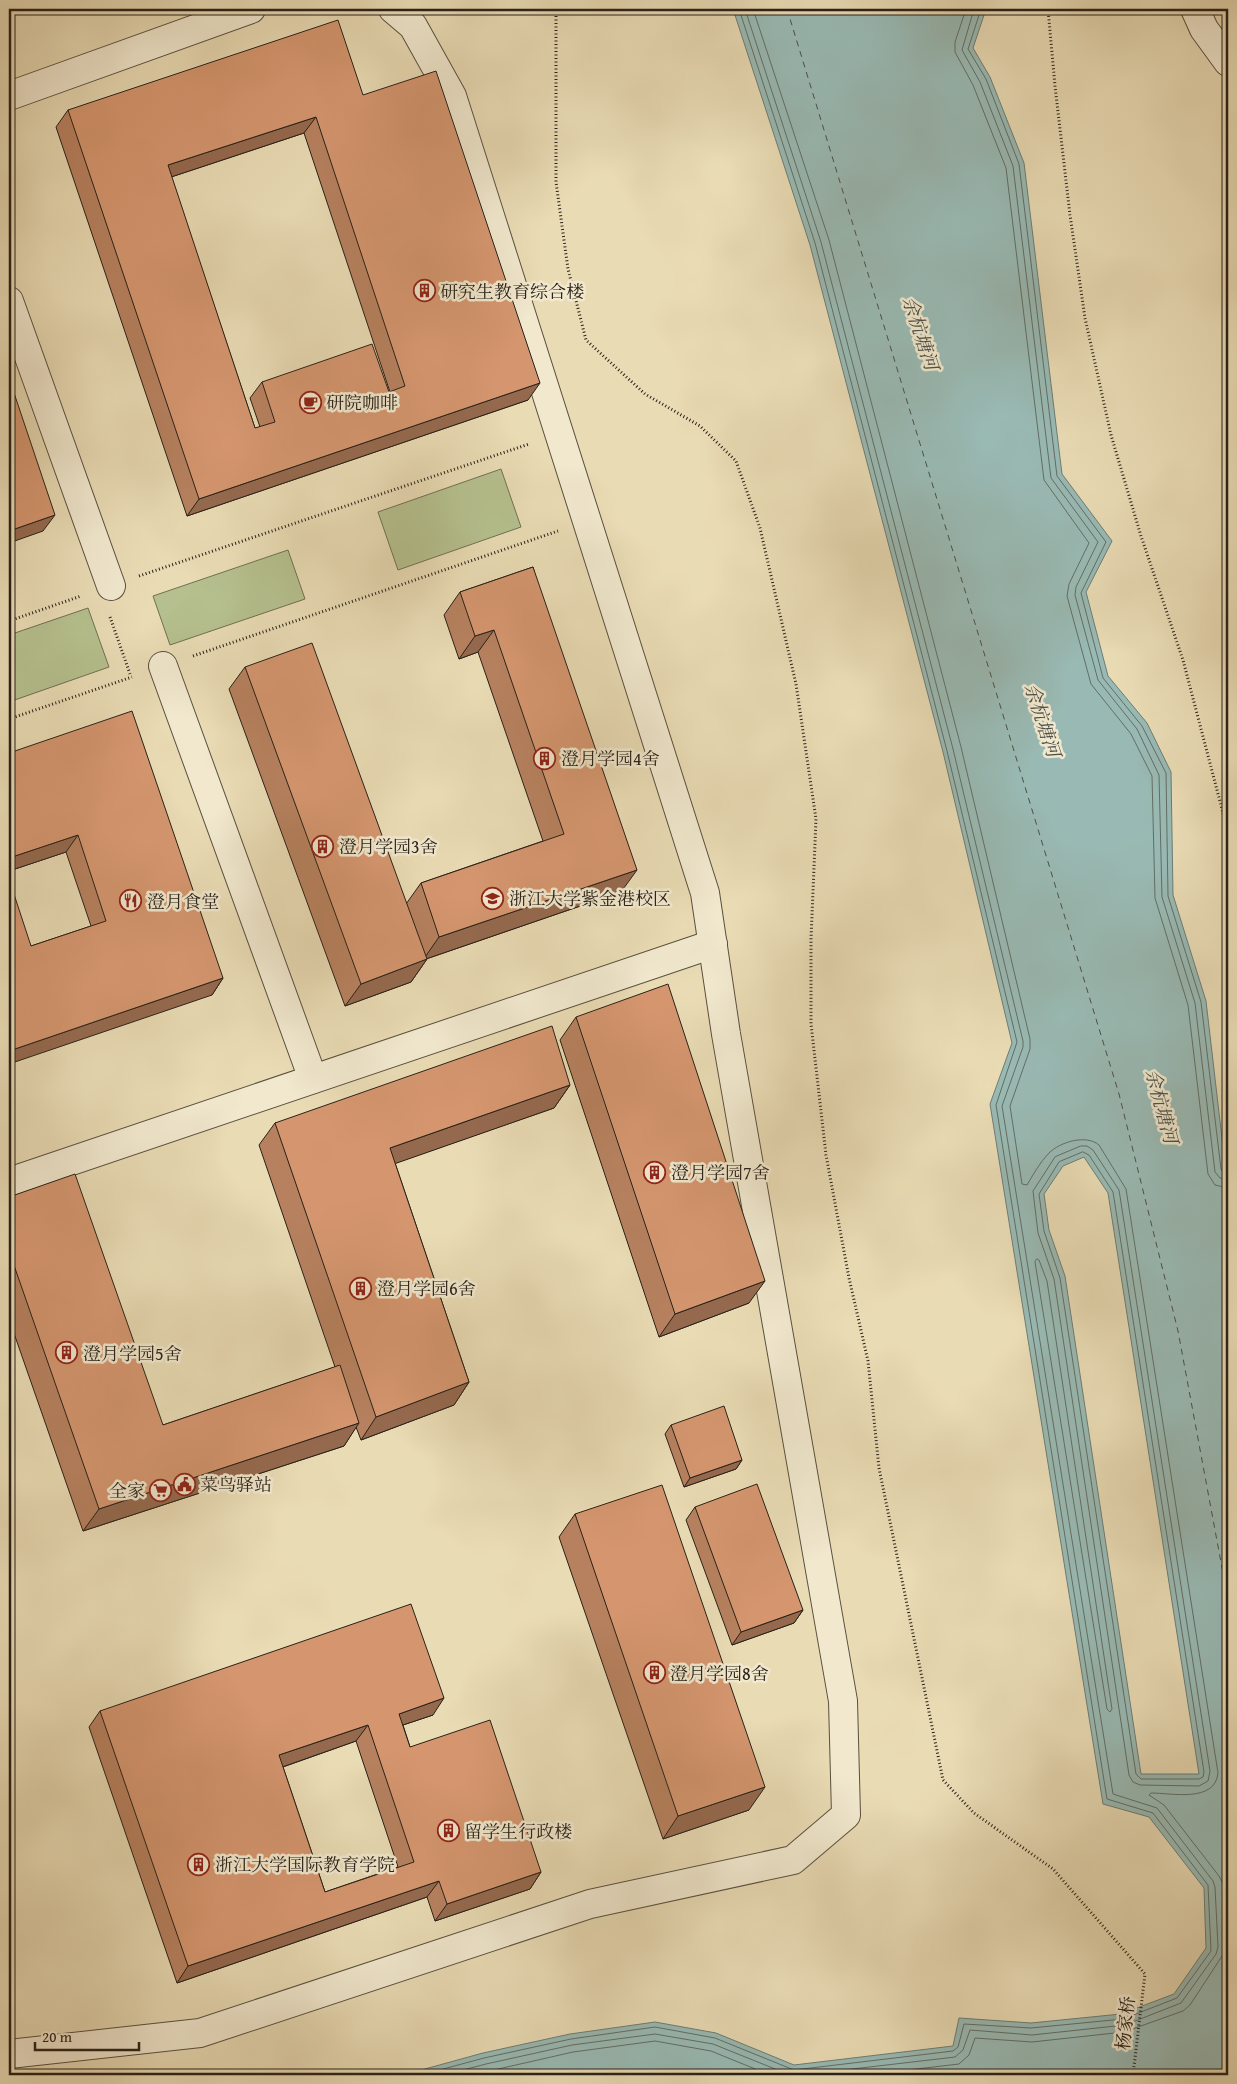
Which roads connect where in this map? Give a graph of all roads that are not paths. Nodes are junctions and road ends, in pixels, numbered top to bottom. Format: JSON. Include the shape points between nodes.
{"nodes":[{"id":1,"x":251,"y":9,"type":"edge"},
{"id":2,"x":393,"y":9,"type":"edge"},
{"id":3,"x":1195,"y":9,"type":"edge"},
{"id":4,"x":1228,"y":62,"type":"edge"},
{"id":5,"x":9,"y":96,"type":"edge"},
{"id":6,"x":9,"y":301,"type":"edge"},
{"id":7,"x":105,"y":588,"type":"road end"},
{"id":8,"x":163,"y":666,"type":"road end"},
{"id":9,"x":713,"y":944,"type":"junction"},
{"id":10,"x":313,"y":1079,"type":"junction"},
{"id":11,"x":9,"y":1182,"type":"edge"},
{"id":12,"x":9,"y":2054,"type":"edge"}],
"edges":[{"from":1,"to":5,"type":"street"},
{"from":2,"to":9,"type":"street","via":[[414,26],[452,96],[705,893]]},
{"from":3,"to":4,"type":"street","via":[[1204,30]]},
{"from":6,"to":7,"type":"street"},
{"from":8,"to":10,"type":"street"},
{"from":9,"to":10,"type":"street"},
{"from":9,"to":12,"type":"street","via":[[843,1701],[846,1815],[793,1860],[590,1904],[200,2033]]},
{"from":10,"to":11,"type":"street"}]}
